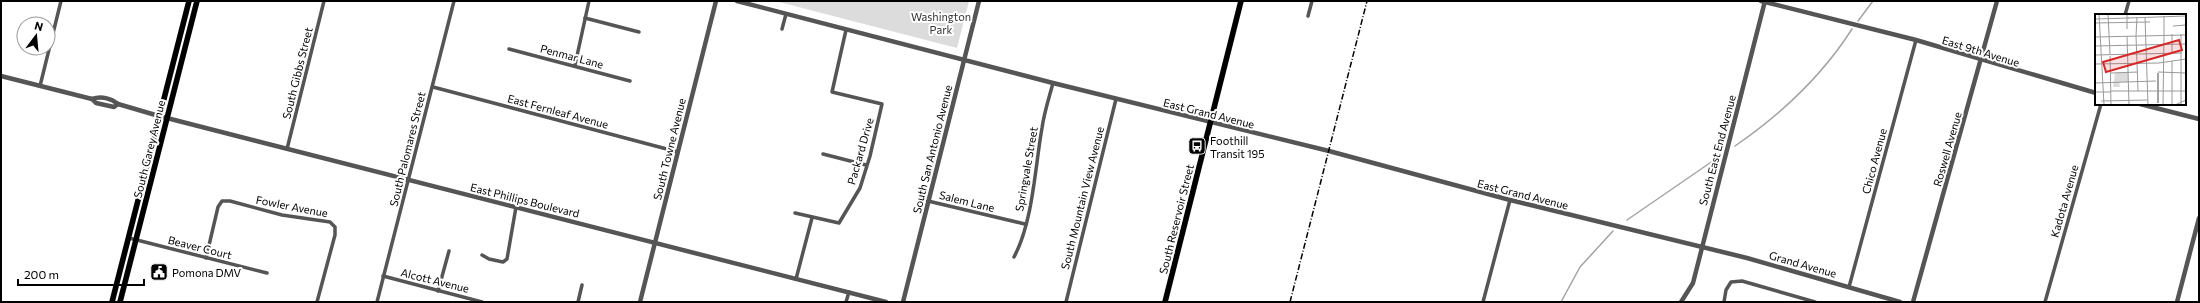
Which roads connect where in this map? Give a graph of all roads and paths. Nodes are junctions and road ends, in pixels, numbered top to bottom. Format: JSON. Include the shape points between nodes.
{"nodes":[{"id":1,"x":61,"y":1,"type":"edge"},
{"id":2,"x":189,"y":1,"type":"edge"},
{"id":3,"x":197,"y":1,"type":"edge"},
{"id":4,"x":324,"y":1,"type":"edge"},
{"id":5,"x":454,"y":1,"type":"edge"},
{"id":6,"x":589,"y":1,"type":"edge"},
{"id":7,"x":716,"y":1,"type":"edge"},
{"id":8,"x":737,"y":1,"type":"edge"},
{"id":9,"x":979,"y":1,"type":"edge"},
{"id":10,"x":1241,"y":1,"type":"edge"},
{"id":11,"x":1312,"y":1,"type":"edge"},
{"id":12,"x":1764,"y":1,"type":"edge"},
{"id":13,"x":1997,"y":1,"type":"edge"},
{"id":14,"x":2129,"y":1,"type":"edge"},
{"id":15,"x":786,"y":14,"type":"junction"},
{"id":16,"x":2125,"y":14,"type":"edge"},
{"id":17,"x":1308,"y":16,"type":"dead end"},
{"id":18,"x":585,"y":18,"type":"junction"},
{"id":19,"x":782,"y":29,"type":"dead end"},
{"id":20,"x":846,"y":30,"type":"junction"},
{"id":21,"x":639,"y":32,"type":"dead end"},
{"id":22,"x":1916,"y":40,"type":"junction"},
{"id":23,"x":509,"y":49,"type":"dead end"},
{"id":24,"x":964,"y":60,"type":"junction"},
{"id":25,"x":1981,"y":61,"type":"junction"},
{"id":26,"x":173,"y":65,"type":"junction"},
{"id":27,"x":575,"y":65,"type":"junction"},
{"id":28,"x":1,"y":76,"type":"edge"},
{"id":29,"x":177,"y":80,"type":"junction"},
{"id":30,"x":630,"y":81,"type":"dead end"},
{"id":31,"x":1053,"y":83,"type":"junction"},
{"id":32,"x":40,"y":86,"type":"junction"},
{"id":33,"x":433,"y":87,"type":"junction"},
{"id":34,"x":2095,"y":93,"type":"edge"},
{"id":35,"x":1116,"y":98,"type":"junction"},
{"id":36,"x":2101,"y":105,"type":"edge"},
{"id":37,"x":2144,"y":105,"type":"edge"},
{"id":38,"x":159,"y":116,"type":"junction"},
{"id":39,"x":166,"y":118,"type":"junction"},
{"id":40,"x":2199,"y":119,"type":"edge"},
{"id":41,"x":1210,"y":123,"type":"junction"},
{"id":42,"x":286,"y":149,"type":"junction"},
{"id":43,"x":678,"y":152,"type":"junction"},
{"id":44,"x":823,"y":154,"type":"dead end"},
{"id":45,"x":866,"y":165,"type":"junction"},
{"id":46,"x":409,"y":180,"type":"junction"},
{"id":47,"x":1510,"y":200,"type":"junction"},
{"id":48,"x":928,"y":201,"type":"junction"},
{"id":49,"x":516,"y":207,"type":"junction"},
{"id":50,"x":795,"y":213,"type":"dead end"},
{"id":51,"x":812,"y":218,"type":"junction"},
{"id":52,"x":2199,"y":218,"type":"edge"},
{"id":53,"x":1025,"y":224,"type":"junction"},
{"id":54,"x":129,"y":238,"type":"junction"},
{"id":55,"x":136,"y":240,"type":"junction"},
{"id":56,"x":656,"y":243,"type":"junction"},
{"id":57,"x":1700,"y":248,"type":"junction"},
{"id":58,"x":449,"y":251,"type":"dead end"},
{"id":59,"x":482,"y":255,"type":"dead end"},
{"id":60,"x":1014,"y":257,"type":"dead end"},
{"id":61,"x":206,"y":258,"type":"junction"},
{"id":62,"x":268,"y":273,"type":"dead end"},
{"id":63,"x":383,"y":276,"type":"junction"},
{"id":64,"x":796,"y":279,"type":"junction"},
{"id":65,"x":582,"y":285,"type":"dead end"},
{"id":66,"x":1849,"y":287,"type":"junction"},
{"id":67,"x":438,"y":291,"type":"junction"},
{"id":68,"x":849,"y":292,"type":"junction"},
{"id":69,"x":112,"y":302,"type":"edge"},
{"id":70,"x":120,"y":302,"type":"edge"},
{"id":71,"x":317,"y":302,"type":"edge"},
{"id":72,"x":377,"y":302,"type":"edge"},
{"id":73,"x":482,"y":302,"type":"edge"},
{"id":74,"x":578,"y":302,"type":"edge"},
{"id":75,"x":640,"y":302,"type":"edge"},
{"id":76,"x":846,"y":302,"type":"edge"},
{"id":77,"x":886,"y":302,"type":"edge"},
{"id":78,"x":903,"y":302,"type":"edge"},
{"id":79,"x":1066,"y":302,"type":"edge"},
{"id":80,"x":1165,"y":302,"type":"edge"},
{"id":81,"x":1483,"y":302,"type":"edge"},
{"id":82,"x":1681,"y":302,"type":"edge"},
{"id":83,"x":1724,"y":302,"type":"edge"},
{"id":84,"x":1814,"y":302,"type":"edge"},
{"id":85,"x":1900,"y":302,"type":"edge"},
{"id":86,"x":1913,"y":302,"type":"edge"},
{"id":87,"x":2045,"y":302,"type":"edge"},
{"id":88,"x":2177,"y":302,"type":"edge"}],
"edges":[{"from":1,"to":32,"type":"street"},
{"from":2,"to":26,"type":"main road","name":"South Garey Avenue"},
{"from":3,"to":29,"type":"main road","name":"South Garey Avenue"},
{"from":4,"to":42,"type":"street","name":"South Gibbs Street"},
{"from":5,"to":33,"type":"street","name":"South Palomares Street"},
{"from":6,"to":18,"type":"street"},
{"from":7,"to":43,"type":"street","name":"South Towne Avenue"},
{"from":8,"to":15,"type":"street","name":"East Grand Avenue"},
{"from":9,"to":24,"type":"street","name":"South San Antonio Avenue"},
{"from":10,"to":41,"type":"main road","name":"South Reservoir Street"},
{"from":11,"to":17,"type":"street"},
{"from":12,"to":22,"type":"street","name":"East 9th Avenue"},
{"from":12,"to":57,"type":"street","name":"South East End Avenue"},
{"from":13,"to":25,"type":"street","name":"Roswell Avenue"},
{"from":14,"to":16,"type":"street"},
{"from":15,"to":19,"type":"street"},
{"from":15,"to":20,"type":"street","name":"East Grand Avenue"},
{"from":18,"to":21,"type":"street"},
{"from":18,"to":27,"type":"street"},
{"from":20,"to":24,"type":"street","name":"East Grand Avenue"},
{"from":20,"to":45,"type":"street","name":"Packard Drive","via":[[832,92],[882,104]]},
{"from":22,"to":25,"type":"street","name":"East 9th Avenue"},
{"from":22,"to":66,"type":"street","name":"Chico Avenue"},
{"from":23,"to":27,"type":"street","name":"Penmar Lane"},
{"from":24,"to":31,"type":"street","name":"East Grand Avenue"},
{"from":24,"to":48,"type":"street","name":"South San Antonio Avenue"},
{"from":25,"to":34,"type":"street","name":"East 9th Avenue"},
{"from":25,"to":86,"type":"street","name":"Roswell Avenue"},
{"from":26,"to":29,"type":"main road","via":[[176,68],[174,76]]},
{"from":26,"to":38,"type":"main road","name":"South Garey Avenue"},
{"from":27,"to":30,"type":"street","name":"Penmar Lane"},
{"from":28,"to":32,"type":"street","name":"East Phillips Boulevard"},
{"from":29,"to":39,"type":"main road","name":"South Garey Avenue"},
{"from":31,"to":35,"type":"street","name":"East Grand Avenue"},
{"from":31,"to":53,"type":"street","name":"Springvale Street","via":[[1042,126]]},
{"from":32,"to":38,"type":"street","name":"East Phillips Boulevard","via":[[92,99],[98,97],[114,100],[118,104]]},
{"from":33,"to":43,"type":"street","name":"East Fernleaf Avenue"},
{"from":33,"to":46,"type":"street","name":"South Palomares Street"},
{"from":35,"to":41,"type":"street","name":"East Grand Avenue"},
{"from":35,"to":79,"type":"street","name":"South Mountain View Avenue"},
{"from":36,"to":87,"type":"street","name":"Kadota Avenue"},
{"from":37,"to":40,"type":"street"},
{"from":38,"to":39,"type":"street","name":"East Phillips Boulevard"},
{"from":38,"to":54,"type":"main road","name":"South Garey Avenue"},
{"from":39,"to":42,"type":"street","name":"East Phillips Boulevard"},
{"from":39,"to":55,"type":"main road","name":"South Garey Avenue"},
{"from":41,"to":47,"type":"street","name":"East Grand Avenue","via":[[1329,151]]},
{"from":41,"to":80,"type":"main road","name":"South Reservoir Street"},
{"from":42,"to":46,"type":"street","name":"East Phillips Boulevard"},
{"from":43,"to":56,"type":"street","name":"South Towne Avenue"},
{"from":44,"to":45,"type":"street"},
{"from":45,"to":51,"type":"street","name":"Packard Drive","via":[[860,188],[839,223]]},
{"from":46,"to":49,"type":"street","name":"East Phillips Boulevard"},
{"from":46,"to":63,"type":"street","name":"South Palomares Street"},
{"from":47,"to":57,"type":"street","name":"East Grand Avenue"},
{"from":47,"to":81,"type":"street"},
{"from":48,"to":53,"type":"street","name":"Salem Lane"},
{"from":48,"to":78,"type":"street","name":"South San Antonio Avenue"},
{"from":49,"to":56,"type":"street","name":"East Phillips Boulevard"},
{"from":49,"to":59,"type":"street","via":[[507,259],[503,262]]},
{"from":50,"to":51,"type":"street"},
{"from":51,"to":64,"type":"street"},
{"from":52,"to":88,"type":"street"},
{"from":53,"to":60,"type":"street","name":"Springvale Street"},
{"from":54,"to":55,"type":"street","name":"Beaver Court"},
{"from":54,"to":69,"type":"main road","name":"South Garey Avenue"},
{"from":55,"to":61,"type":"street","name":"Beaver Court"},
{"from":55,"to":70,"type":"main road","name":"South Garey Avenue"},
{"from":56,"to":64,"type":"street","name":"East Phillips Boulevard"},
{"from":56,"to":75,"type":"street","name":"South Towne Avenue"},
{"from":57,"to":66,"type":"street","name":"Grand Avenue","via":[[1747,258]]},
{"from":57,"to":82,"type":"street","name":"South East End Avenue","via":[[1693,282]]},
{"from":58,"to":67,"type":"street"},
{"from":61,"to":62,"type":"street","name":"Beaver Court"},
{"from":61,"to":71,"type":"street","name":"Fowler Avenue","via":[[218,207],[222,201],[282,215],[330,222],[335,227],[335,235]]},
{"from":63,"to":67,"type":"street","name":"Alcott Avenue"},
{"from":63,"to":72,"type":"street","name":"South Palomares Street"},
{"from":64,"to":68,"type":"street","name":"East Phillips Boulevard"},
{"from":65,"to":74,"type":"street"},
{"from":66,"to":85,"type":"street","name":"Grand Avenue"},
{"from":67,"to":73,"type":"street","name":"Alcott Avenue"},
{"from":68,"to":76,"type":"street"},
{"from":68,"to":77,"type":"street","name":"East Phillips Boulevard"},
{"from":83,"to":84,"type":"street","via":[[1726,290],[1731,282],[1742,281]]}]}
